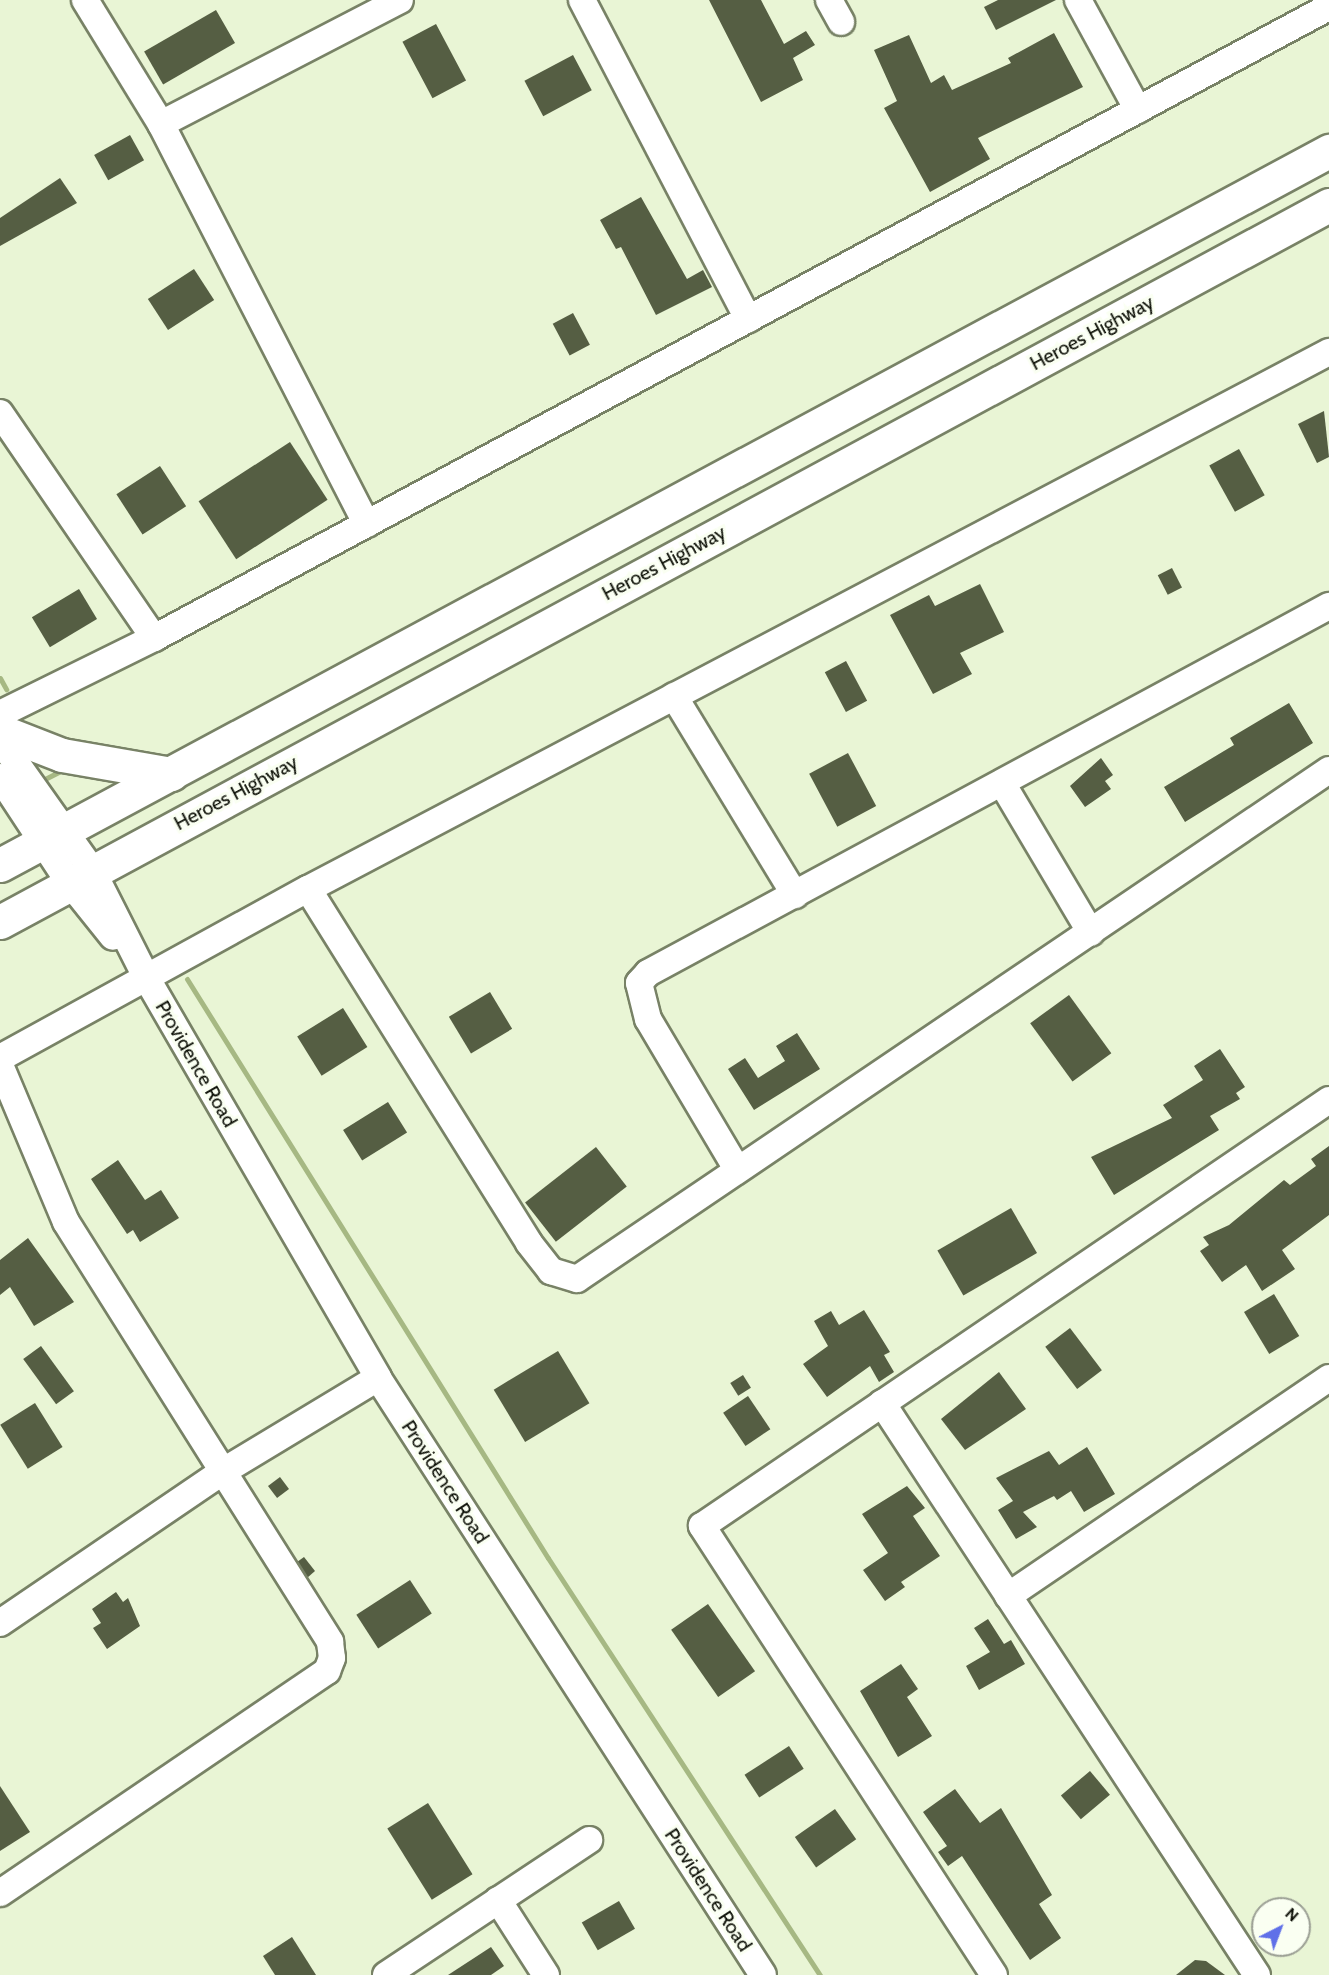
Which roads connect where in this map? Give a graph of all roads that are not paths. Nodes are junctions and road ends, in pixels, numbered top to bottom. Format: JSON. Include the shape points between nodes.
{"nodes":[{"id":1,"x":85,"y":0,"type":"edge"},
{"id":2,"x":400,"y":0,"type":"edge"},
{"id":3,"x":582,"y":0,"type":"edge"},
{"id":4,"x":829,"y":0,"type":"edge"},
{"id":5,"x":1078,"y":0,"type":"edge"},
{"id":6,"x":1329,"y":7,"type":"edge"},
{"id":7,"x":841,"y":22,"type":"dead end"},
{"id":8,"x":1138,"y":110,"type":"junction"},
{"id":9,"x":161,"y":124,"type":"junction"},
{"id":10,"x":1329,"y":151,"type":"edge"},
{"id":11,"x":1329,"y":205,"type":"edge"},
{"id":12,"x":748,"y":319,"type":"junction"},
{"id":13,"x":1329,"y":351,"type":"edge"},
{"id":14,"x":0,"y":413,"type":"edge"},
{"id":15,"x":367,"y":524,"type":"junction"},
{"id":16,"x":1329,"y":606,"type":"edge"},
{"id":17,"x":154,"y":638,"type":"junction"},
{"id":18,"x":674,"y":696,"type":"junction"},
{"id":19,"x":0,"y":714,"type":"edge"},
{"id":20,"x":0,"y":731,"type":"edge"},
{"id":21,"x":0,"y":740,"type":"edge"},
{"id":22,"x":1329,"y":770,"type":"edge"},
{"id":23,"x":171,"y":774,"type":"junction"},
{"id":24,"x":0,"y":777,"type":"edge"},
{"id":25,"x":1002,"y":783,"type":"junction"},
{"id":26,"x":32,"y":848,"type":"edge"},
{"id":27,"x":68,"y":884,"type":"junction"},
{"id":28,"x":308,"y":889,"type":"junction"},
{"id":29,"x":795,"y":895,"type":"junction"},
{"id":30,"x":6,"y":919,"type":"edge"},
{"id":31,"x":1091,"y":933,"type":"junction"},
{"id":32,"x":146,"y":977,"type":"junction"},
{"id":33,"x":0,"y":1058,"type":"edge"},
{"id":34,"x":0,"y":1065,"type":"edge"},
{"id":35,"x":1329,"y":1100,"type":"edge"},
{"id":36,"x":737,"y":1169,"type":"junction"},
{"id":37,"x":378,"y":1378,"type":"junction"},
{"id":38,"x":1329,"y":1378,"type":"edge"},
{"id":39,"x":882,"y":1403,"type":"junction"},
{"id":40,"x":222,"y":1472,"type":"junction"},
{"id":41,"x":1008,"y":1596,"type":"junction"},
{"id":42,"x":0,"y":1623,"type":"edge"},
{"id":43,"x":589,"y":1840,"type":"dead end"},
{"id":44,"x":0,"y":1893,"type":"edge"},
{"id":45,"x":498,"y":1900,"type":"junction"},
{"id":46,"x":386,"y":1975,"type":"edge"},
{"id":47,"x":546,"y":1975,"type":"edge"},
{"id":48,"x":763,"y":1975,"type":"edge"},
{"id":49,"x":994,"y":1975,"type":"edge"},
{"id":50,"x":1257,"y":1975,"type":"edge"}],
"edges":[{"from":1,"to":9,"type":"street"},
{"from":2,"to":9,"type":"street"},
{"from":3,"to":12,"type":"street"},
{"from":4,"to":7,"type":"street"},
{"from":5,"to":8,"type":"street"},
{"from":6,"to":8,"type":"street"},
{"from":8,"to":12,"type":"street"},
{"from":9,"to":15,"type":"street"},
{"from":10,"to":23,"type":"main road"},
{"from":11,"to":27,"type":"main road","name":"Heroes Highway"},
{"from":12,"to":15,"type":"street"},
{"from":13,"to":18,"type":"street"},
{"from":14,"to":17,"type":"street"},
{"from":15,"to":17,"type":"street"},
{"from":16,"to":25,"type":"street"},
{"from":17,"to":19,"type":"street"},
{"from":18,"to":28,"type":"street"},
{"from":18,"to":29,"type":"street"},
{"from":20,"to":23,"type":"main road","via":[[62,755]]},
{"from":21,"to":26,"type":"street","name":"Providence Road"},
{"from":22,"to":31,"type":"street"},
{"from":23,"to":26,"type":"main road"},
{"from":24,"to":26,"type":"street","name":"Providence Road"},
{"from":25,"to":29,"type":"street"},
{"from":25,"to":31,"type":"street"},
{"from":26,"to":27,"type":"street","name":"Providence Road"},
{"from":27,"to":30,"type":"main road","name":"Heroes Highway"},
{"from":27,"to":32,"type":"street","name":"Providence Road"},
{"from":28,"to":32,"type":"street"},
{"from":28,"to":36,"type":"street","via":[[551,1271],[577,1279],[588,1275]]},
{"from":29,"to":36,"type":"street","via":[[639,983],[648,1019]]},
{"from":31,"to":36,"type":"street"},
{"from":32,"to":33,"type":"street"},
{"from":32,"to":37,"type":"street","name":"Providence Road"},
{"from":34,"to":40,"type":"street","via":[[66,1222]]},
{"from":35,"to":39,"type":"street"},
{"from":37,"to":40,"type":"street"},
{"from":37,"to":48,"type":"street","name":"Providence Road"},
{"from":38,"to":41,"type":"street"},
{"from":39,"to":41,"type":"street"},
{"from":39,"to":49,"type":"street","via":[[702,1526]]},
{"from":40,"to":42,"type":"street"},
{"from":40,"to":44,"type":"street","via":[[330,1642],[327,1671]]},
{"from":41,"to":50,"type":"street"},
{"from":43,"to":45,"type":"street"},
{"from":45,"to":46,"type":"street"},
{"from":45,"to":47,"type":"street"}]}
